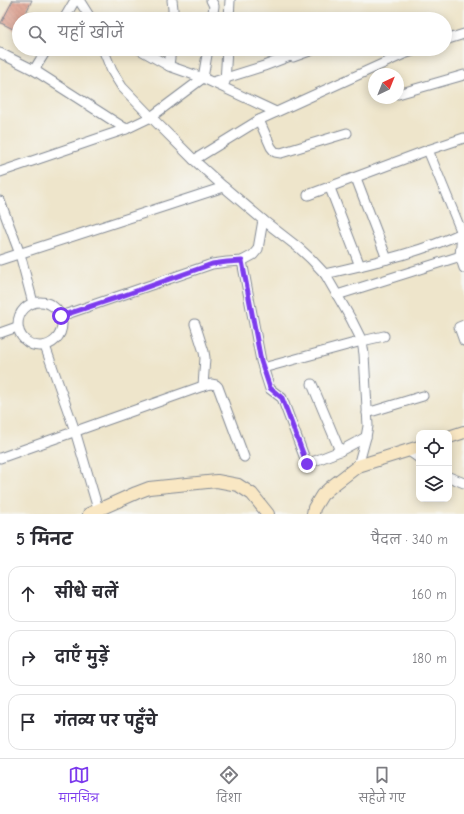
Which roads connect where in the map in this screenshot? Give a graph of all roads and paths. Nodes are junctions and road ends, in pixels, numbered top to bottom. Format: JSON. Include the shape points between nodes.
{"nodes":[{"id":1,"x":75,"y":0,"type":"edge"},
{"id":2,"x":79,"y":0,"type":"edge"},
{"id":3,"x":172,"y":0,"type":"edge"},
{"id":4,"x":211,"y":0,"type":"edge"},
{"id":5,"x":230,"y":0,"type":"edge"},
{"id":6,"x":68,"y":12,"type":"edge"},
{"id":7,"x":87,"y":12,"type":"edge"},
{"id":8,"x":173,"y":12,"type":"edge"},
{"id":9,"x":213,"y":12,"type":"edge"},
{"id":10,"x":229,"y":12,"type":"edge"},
{"id":11,"x":464,"y":34,"type":"edge"},
{"id":12,"x":452,"y":38,"type":"edge"},
{"id":13,"x":0,"y":53,"type":"edge"},
{"id":14,"x":43,"y":56,"type":"edge"},
{"id":15,"x":107,"y":56,"type":"edge"},
{"id":16,"x":151,"y":56,"type":"edge"},
{"id":17,"x":170,"y":56,"type":"edge"},
{"id":18,"x":207,"y":56,"type":"edge"},
{"id":19,"x":227,"y":56,"type":"edge"},
{"id":20,"x":281,"y":56,"type":"edge"},
{"id":21,"x":395,"y":56,"type":"edge"},
{"id":22,"x":169,"y":66,"type":"junction"},
{"id":23,"x":34,"y":70,"type":"junction"},
{"id":24,"x":464,"y":75,"type":"edge"},
{"id":25,"x":203,"y":78,"type":"junction"},
{"id":26,"x":225,"y":78,"type":"junction"},
{"id":27,"x":213,"y":82,"type":"junction"},
{"id":28,"x":224,"y":87,"type":"junction"},
{"id":29,"x":404,"y":92,"type":"edge"},
{"id":30,"x":276,"y":112,"type":"junction"},
{"id":31,"x":151,"y":117,"type":"junction"},
{"id":32,"x":259,"y":120,"type":"junction"},
{"id":33,"x":126,"y":129,"type":"junction"},
{"id":34,"x":346,"y":133,"type":"dead end"},
{"id":35,"x":464,"y":138,"type":"edge"},
{"id":36,"x":428,"y":150,"type":"junction"},
{"id":37,"x":194,"y":160,"type":"junction"},
{"id":38,"x":0,"y":172,"type":"edge"},
{"id":39,"x":356,"y":178,"type":"junction"},
{"id":40,"x":224,"y":187,"type":"junction"},
{"id":41,"x":330,"y":188,"type":"junction"},
{"id":42,"x":308,"y":196,"type":"dead end"},
{"id":43,"x":0,"y":201,"type":"edge"},
{"id":44,"x":263,"y":220,"type":"junction"},
{"id":45,"x":463,"y":232,"type":"edge"},
{"id":46,"x":20,"y":254,"type":"junction"},
{"id":47,"x":462,"y":256,"type":"edge"},
{"id":48,"x":0,"y":260,"type":"edge"},
{"id":49,"x":387,"y":260,"type":"junction"},
{"id":50,"x":242,"y":261,"type":"junction"},
{"id":51,"x":360,"y":266,"type":"junction"},
{"id":52,"x":464,"y":268,"type":"edge"},
{"id":53,"x":325,"y":274,"type":"junction"},
{"id":54,"x":337,"y":295,"type":"junction"},
{"id":55,"x":33,"y":303,"type":"junction"},
{"id":56,"x":61,"y":316,"type":"junction"},
{"id":57,"x":195,"y":324,"type":"dead end"},
{"id":58,"x":464,"y":325,"type":"edge"},
{"id":59,"x":17,"y":327,"type":"junction"},
{"id":60,"x":0,"y":333,"type":"edge"},
{"id":61,"x":384,"y":336,"type":"dead end"},
{"id":62,"x":362,"y":341,"type":"junction"},
{"id":63,"x":464,"y":341,"type":"edge"},
{"id":64,"x":45,"y":346,"type":"junction"},
{"id":65,"x":263,"y":368,"type":"junction"},
{"id":66,"x":312,"y":384,"type":"dead end"},
{"id":67,"x":203,"y":386,"type":"junction"},
{"id":68,"x":423,"y":396,"type":"dead end"},
{"id":69,"x":367,"y":413,"type":"junction"},
{"id":70,"x":75,"y":431,"type":"junction"},
{"id":71,"x":464,"y":432,"type":"edge"},
{"id":72,"x":452,"y":436,"type":"edge"},
{"id":73,"x":366,"y":437,"type":"junction"},
{"id":74,"x":414,"y":449,"type":"edge"},
{"id":75,"x":340,"y":451,"type":"junction"},
{"id":76,"x":244,"y":457,"type":"dead end"},
{"id":77,"x":0,"y":458,"type":"edge"},
{"id":78,"x":358,"y":466,"type":"junction"},
{"id":79,"x":452,"y":479,"type":"edge"},
{"id":80,"x":464,"y":483,"type":"edge"},
{"id":81,"x":94,"y":511,"type":"edge"},
{"id":82,"x":268,"y":514,"type":"edge"},
{"id":83,"x":312,"y":514,"type":"edge"}],
"edges":[{"from":1,"to":6,"type":"street"},
{"from":2,"to":7,"type":"street"},
{"from":3,"to":8,"type":"street"},
{"from":4,"to":9,"type":"street"},
{"from":5,"to":10,"type":"street"},
{"from":11,"to":12,"type":"street"},
{"from":13,"to":23,"type":"street"},
{"from":14,"to":23,"type":"street"},
{"from":15,"to":31,"type":"street","via":[[112,71],[122,86]]},
{"from":16,"to":22,"type":"street"},
{"from":17,"to":22,"type":"street"},
{"from":18,"to":25,"type":"street"},
{"from":19,"to":26,"type":"street"},
{"from":20,"to":26,"type":"street","via":[[264,66]]},
{"from":21,"to":30,"type":"street"},
{"from":22,"to":25,"type":"street"},
{"from":23,"to":33,"type":"street"},
{"from":24,"to":29,"type":"street"},
{"from":25,"to":27,"type":"street"},
{"from":25,"to":31,"type":"street"},
{"from":26,"to":27,"type":"street"},
{"from":26,"to":28,"type":"street"},
{"from":27,"to":28,"type":"street"},
{"from":28,"to":30,"type":"street"},
{"from":30,"to":32,"type":"street"},
{"from":31,"to":33,"type":"street"},
{"from":31,"to":37,"type":"street"},
{"from":32,"to":34,"type":"street","via":[[271,147],[275,152],[281,153]]},
{"from":32,"to":37,"type":"street"},
{"from":33,"to":38,"type":"street"},
{"from":35,"to":36,"type":"street"},
{"from":36,"to":39,"type":"street"},
{"from":36,"to":45,"type":"street"},
{"from":37,"to":40,"type":"street"},
{"from":39,"to":41,"type":"street"},
{"from":39,"to":49,"type":"street"},
{"from":40,"to":44,"type":"street"},
{"from":40,"to":46,"type":"street"},
{"from":41,"to":42,"type":"street"},
{"from":41,"to":51,"type":"street"},
{"from":43,"to":46,"type":"street"},
{"from":44,"to":50,"type":"street","via":[[258,249]]},
{"from":44,"to":53,"type":"street","via":[[307,255]]},
{"from":45,"to":47,"type":"street"},
{"from":45,"to":49,"type":"street"},
{"from":46,"to":48,"type":"street"},
{"from":46,"to":55,"type":"street"},
{"from":47,"to":52,"type":"street"},
{"from":47,"to":54,"type":"street"},
{"from":49,"to":51,"type":"street"},
{"from":50,"to":56,"type":"street","via":[[212,264]]},
{"from":50,"to":65,"type":"street"},
{"from":51,"to":53,"type":"street"},
{"from":53,"to":54,"type":"street"},
{"from":54,"to":62,"type":"street"},
{"from":55,"to":56,"type":"street","via":[[46,303]]},
{"from":55,"to":59,"type":"street","via":[[22,310]]},
{"from":56,"to":64,"type":"street","via":[[62,324],[58,338]]},
{"from":57,"to":67,"type":"street","via":[[205,358]]},
{"from":58,"to":63,"type":"street","via":[[459,327]]},
{"from":59,"to":60,"type":"street"},
{"from":59,"to":64,"type":"street","via":[[30,345]]},
{"from":61,"to":62,"type":"street"},
{"from":62,"to":65,"type":"street"},
{"from":62,"to":69,"type":"street"},
{"from":64,"to":70,"type":"street"},
{"from":65,"to":75,"type":"street","via":[[270,388],[282,398],[307,464]]},
{"from":66,"to":75,"type":"street"},
{"from":67,"to":70,"type":"street"},
{"from":67,"to":76,"type":"street","via":[[211,384],[218,387]]},
{"from":68,"to":69,"type":"street"},
{"from":69,"to":73,"type":"street"},
{"from":70,"to":77,"type":"street"},
{"from":70,"to":81,"type":"street"},
{"from":71,"to":72,"type":"street"},
{"from":73,"to":75,"type":"street"},
{"from":73,"to":78,"type":"street"},
{"from":74,"to":78,"type":"street"},
{"from":78,"to":83,"type":"street","via":[[322,495]]},
{"from":79,"to":80,"type":"street"},
{"from":81,"to":82,"type":"street","via":[[149,488],[217,481],[238,485],[252,494]]}]}
